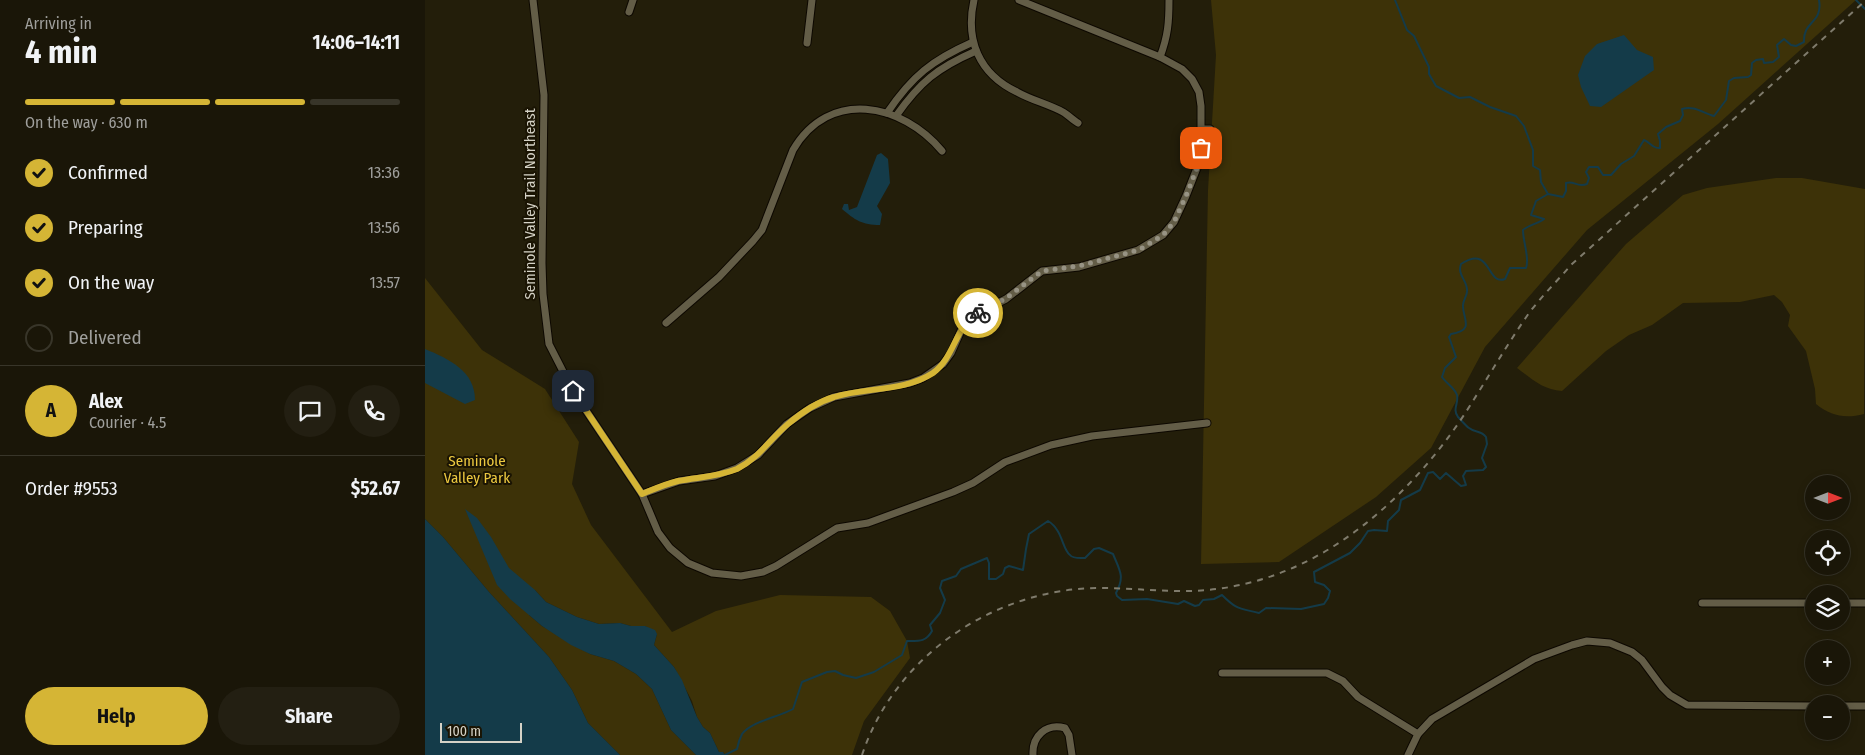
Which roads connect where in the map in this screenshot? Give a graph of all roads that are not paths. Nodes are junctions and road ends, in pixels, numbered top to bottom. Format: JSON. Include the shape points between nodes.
{"nodes":[{"id":1,"x":533,"y":0,"type":"edge"},
{"id":2,"x":633,"y":0,"type":"edge"},
{"id":3,"x":811,"y":0,"type":"edge"},
{"id":4,"x":975,"y":0,"type":"edge"},
{"id":5,"x":1019,"y":0,"type":"edge"},
{"id":6,"x":1169,"y":0,"type":"edge"},
{"id":7,"x":629,"y":12,"type":"dead end"},
{"id":8,"x":973,"y":42,"type":"junction"},
{"id":9,"x":807,"y":43,"type":"dead end"},
{"id":10,"x":976,"y":51,"type":"junction"},
{"id":11,"x":1160,"y":57,"type":"junction"},
{"id":12,"x":887,"y":113,"type":"junction"},
{"id":13,"x":896,"y":116,"type":"junction"},
{"id":14,"x":1078,"y":124,"type":"dead end"},
{"id":15,"x":1201,"y":129,"type":"junction"},
{"id":16,"x":1211,"y":129,"type":"dead end"},
{"id":17,"x":942,"y":151,"type":"dead end"},
{"id":18,"x":666,"y":323,"type":"dead end"},
{"id":19,"x":1207,"y":423,"type":"dead end"},
{"id":20,"x":642,"y":494,"type":"junction"},
{"id":21,"x":1702,"y":603,"type":"dead end"},
{"id":22,"x":1805,"y":603,"type":"edge"},
{"id":23,"x":1850,"y":603,"type":"edge"},
{"id":24,"x":1865,"y":603,"type":"edge"},
{"id":25,"x":1222,"y":673,"type":"dead end"},
{"id":26,"x":1805,"y":706,"type":"edge"},
{"id":27,"x":1850,"y":706,"type":"edge"},
{"id":28,"x":1865,"y":706,"type":"edge"},
{"id":29,"x":1418,"y":734,"type":"junction"},
{"id":30,"x":1033,"y":755,"type":"edge"},
{"id":31,"x":1073,"y":755,"type":"edge"},
{"id":32,"x":1408,"y":755,"type":"edge"}],
"edges":[{"from":1,"to":20,"type":"street","name":"Seminole Valley Trail Northeast","via":[[544,95],[542,263],[549,344],[573,391]]},
{"from":2,"to":7,"type":"street"},
{"from":3,"to":9,"type":"street"},
{"from":4,"to":8,"type":"street","via":[[971,16]]},
{"from":5,"to":11,"type":"street"},
{"from":6,"to":11,"type":"street","via":[[1169,28]]},
{"from":8,"to":10,"type":"street"},
{"from":8,"to":12,"type":"street","via":[[939,58],[925,69],[899,95]]},
{"from":10,"to":13,"type":"street","via":[[931,76]]},
{"from":10,"to":14,"type":"street","via":[[983,65],[1003,84],[1063,112]]},
{"from":11,"to":15,"type":"street","via":[[1182,68],[1192,79],[1199,92]]},
{"from":12,"to":13,"type":"street"},
{"from":12,"to":18,"type":"street","via":[[847,110],[811,127],[793,150],[759,233],[719,277]]},
{"from":13,"to":17,"type":"street","via":[[930,137]]},
{"from":15,"to":16,"type":"street"},
{"from":15,"to":20,"type":"street","via":[[1197,168],[1186,196],[1174,222],[1151,243],[1139,250],[1079,266],[1042,271],[1005,299],[974,315],[964,324],[943,364],[923,378],[834,397],[787,424],[758,455],[737,468],[715,476],[679,481]]},
{"from":19,"to":20,"type":"street","name":"Seminole Valley Trail Northeast","via":[[1092,436],[1051,445],[1005,462],[973,484],[953,492],[867,523],[837,528],[776,566],[741,576],[712,573],[689,563],[670,548],[657,532]]},
{"from":21,"to":22,"type":"street"},
{"from":23,"to":24,"type":"street"},
{"from":25,"to":29,"type":"street","via":[[1327,673],[1343,681],[1358,697]]},
{"from":26,"to":29,"type":"street","via":[[1687,705],[1670,695],[1632,652],[1610,643],[1587,641],[1521,666],[1432,720]]},
{"from":27,"to":28,"type":"street"},
{"from":29,"to":32,"type":"street"},
{"from":30,"to":31,"type":"street","via":[[1036,738],[1058,726],[1065,728],[1069,735]]}]}
